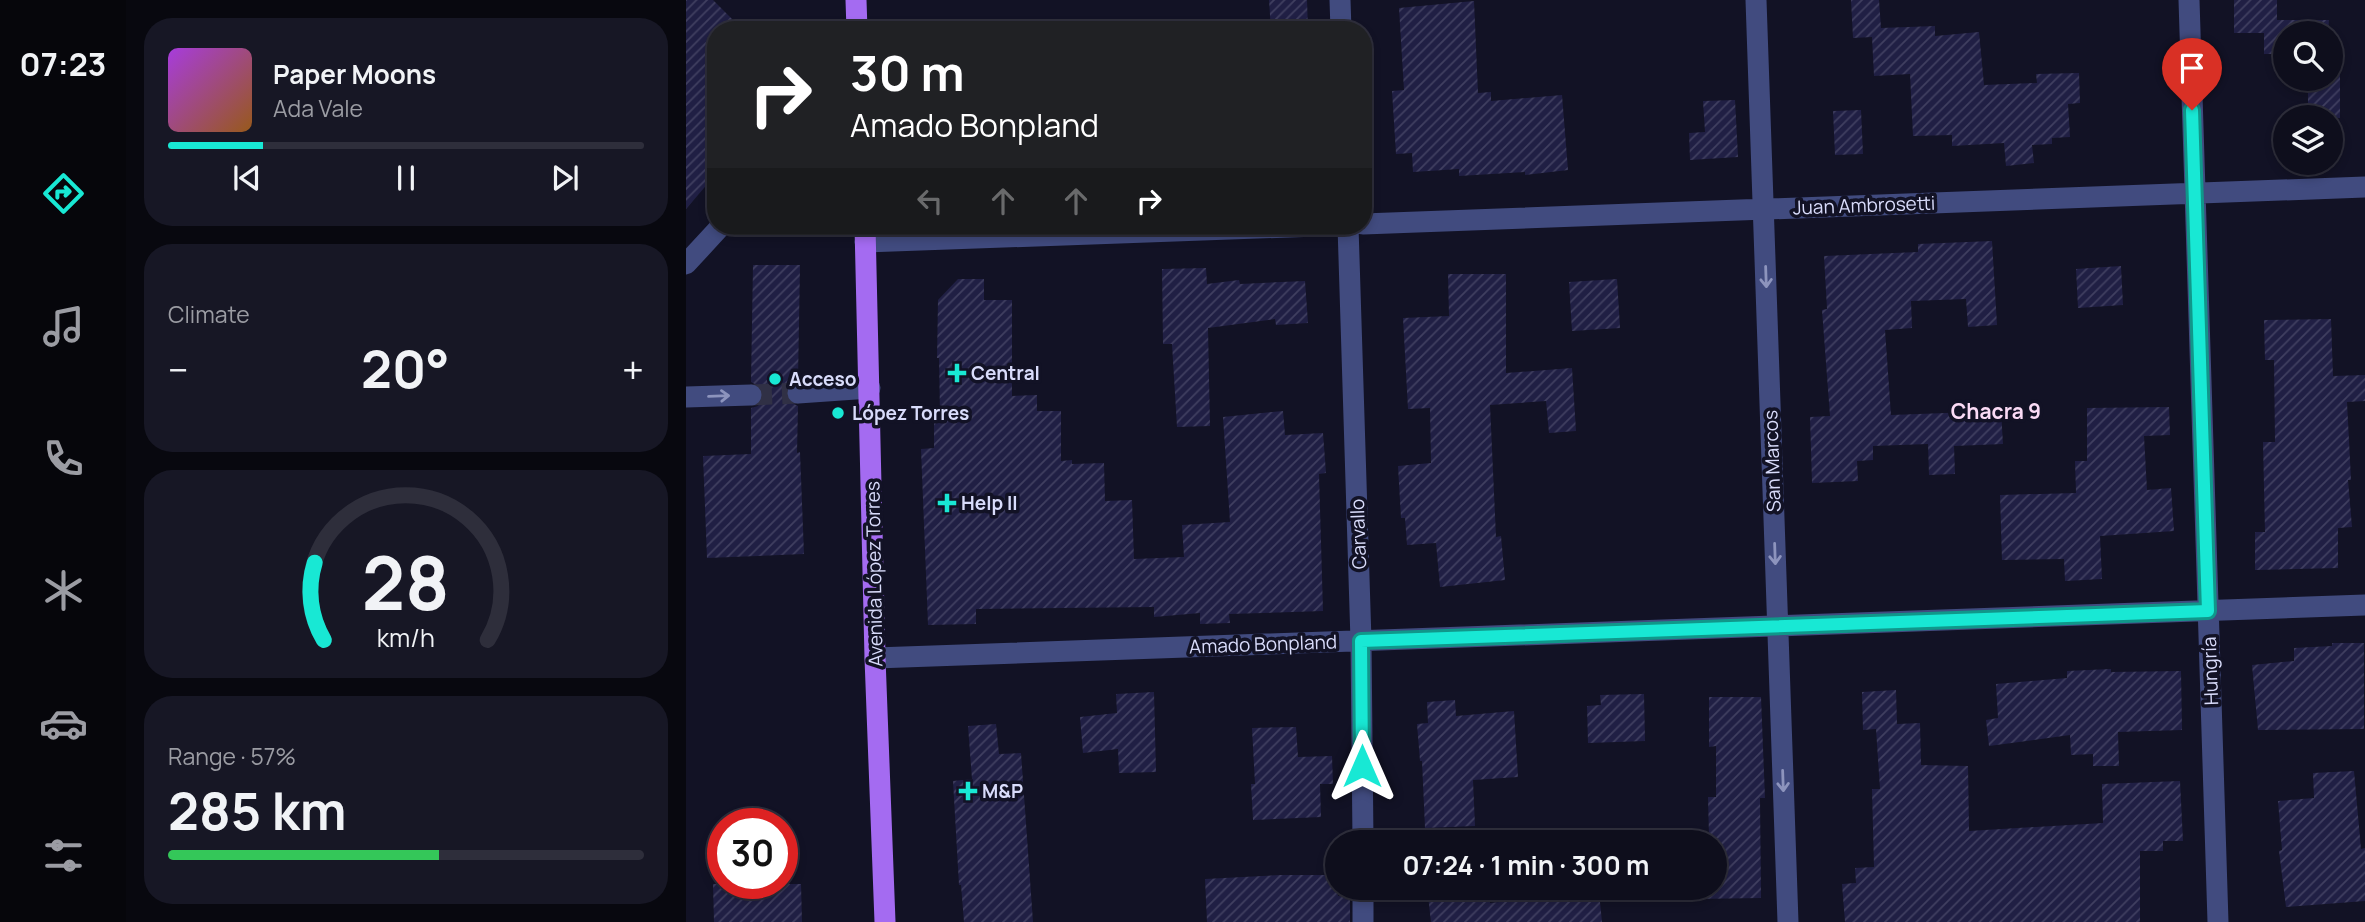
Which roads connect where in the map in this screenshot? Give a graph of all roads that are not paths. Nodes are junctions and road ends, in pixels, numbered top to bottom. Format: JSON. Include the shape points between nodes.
{"nodes":[{"id":1,"x":856,"y":0,"type":"edge"},
{"id":2,"x":1340,"y":0,"type":"edge"},
{"id":3,"x":1756,"y":0,"type":"edge"},
{"id":4,"x":2189,"y":0,"type":"edge"},
{"id":5,"x":857,"y":21,"type":"edge"},
{"id":6,"x":1341,"y":21,"type":"edge"},
{"id":7,"x":2365,"y":187,"type":"edge"},
{"id":8,"x":2194,"y":193,"type":"junction"},
{"id":9,"x":1764,"y":209,"type":"junction"},
{"id":10,"x":1372,"y":224,"type":"edge"},
{"id":11,"x":713,"y":235,"type":"edge"},
{"id":12,"x":865,"y":235,"type":"edge"},
{"id":13,"x":1348,"y":235,"type":"edge"},
{"id":14,"x":686,"y":264,"type":"edge"},
{"id":15,"x":870,"y":388,"type":"junction"},
{"id":16,"x":798,"y":394,"type":"tunnel mouth"},
{"id":17,"x":751,"y":395,"type":"tunnel mouth"},
{"id":18,"x":686,"y":397,"type":"edge"},
{"id":19,"x":2365,"y":606,"type":"edge"},
{"id":20,"x":2208,"y":611,"type":"junction"},
{"id":21,"x":1778,"y":626,"type":"junction"},
{"id":22,"x":1361,"y":641,"type":"junction"},
{"id":23,"x":875,"y":659,"type":"junction"},
{"id":24,"x":1363,"y":830,"type":"edge"},
{"id":25,"x":1363,"y":900,"type":"edge"},
{"id":26,"x":885,"y":922,"type":"edge"},
{"id":27,"x":1363,"y":922,"type":"edge"},
{"id":28,"x":1788,"y":922,"type":"edge"},
{"id":29,"x":2218,"y":922,"type":"edge"}],
"edges":[{"from":1,"to":5,"type":"main road"},
{"from":2,"to":6,"type":"street"},
{"from":3,"to":9,"type":"street","name":"San Marcos"},
{"from":4,"to":8,"type":"street","name":"Hungría"},
{"from":7,"to":8,"type":"street","name":"Juan Ambrosetti"},
{"from":8,"to":9,"type":"street","name":"Juan Ambrosetti"},
{"from":8,"to":20,"type":"street","name":"Hungría"},
{"from":9,"to":10,"type":"street","name":"Juan Ambrosetti"},
{"from":9,"to":21,"type":"street","name":"San Marcos","one_way":true},
{"from":11,"to":14,"type":"street"},
{"from":12,"to":15,"type":"main road","name":"Avenida López Torres"},
{"from":13,"to":22,"type":"street","name":"Carvallo"},
{"from":15,"to":16,"type":"street"},
{"from":15,"to":23,"type":"main road","name":"Avenida López Torres"},
{"from":18,"to":17,"type":"street","one_way":true},
{"from":19,"to":20,"type":"street","name":"Amado Bonpland"},
{"from":20,"to":21,"type":"street","name":"Amado Bonpland"},
{"from":20,"to":29,"type":"street","name":"Hungría"},
{"from":21,"to":22,"type":"street","name":"Amado Bonpland"},
{"from":21,"to":28,"type":"street","name":"San Marcos","one_way":true},
{"from":22,"to":23,"type":"street","name":"Amado Bonpland"},
{"from":22,"to":24,"type":"street","name":"Carvallo"},
{"from":23,"to":26,"type":"main road","name":"Avenida López Torres"},
{"from":25,"to":27,"type":"street"}]}
